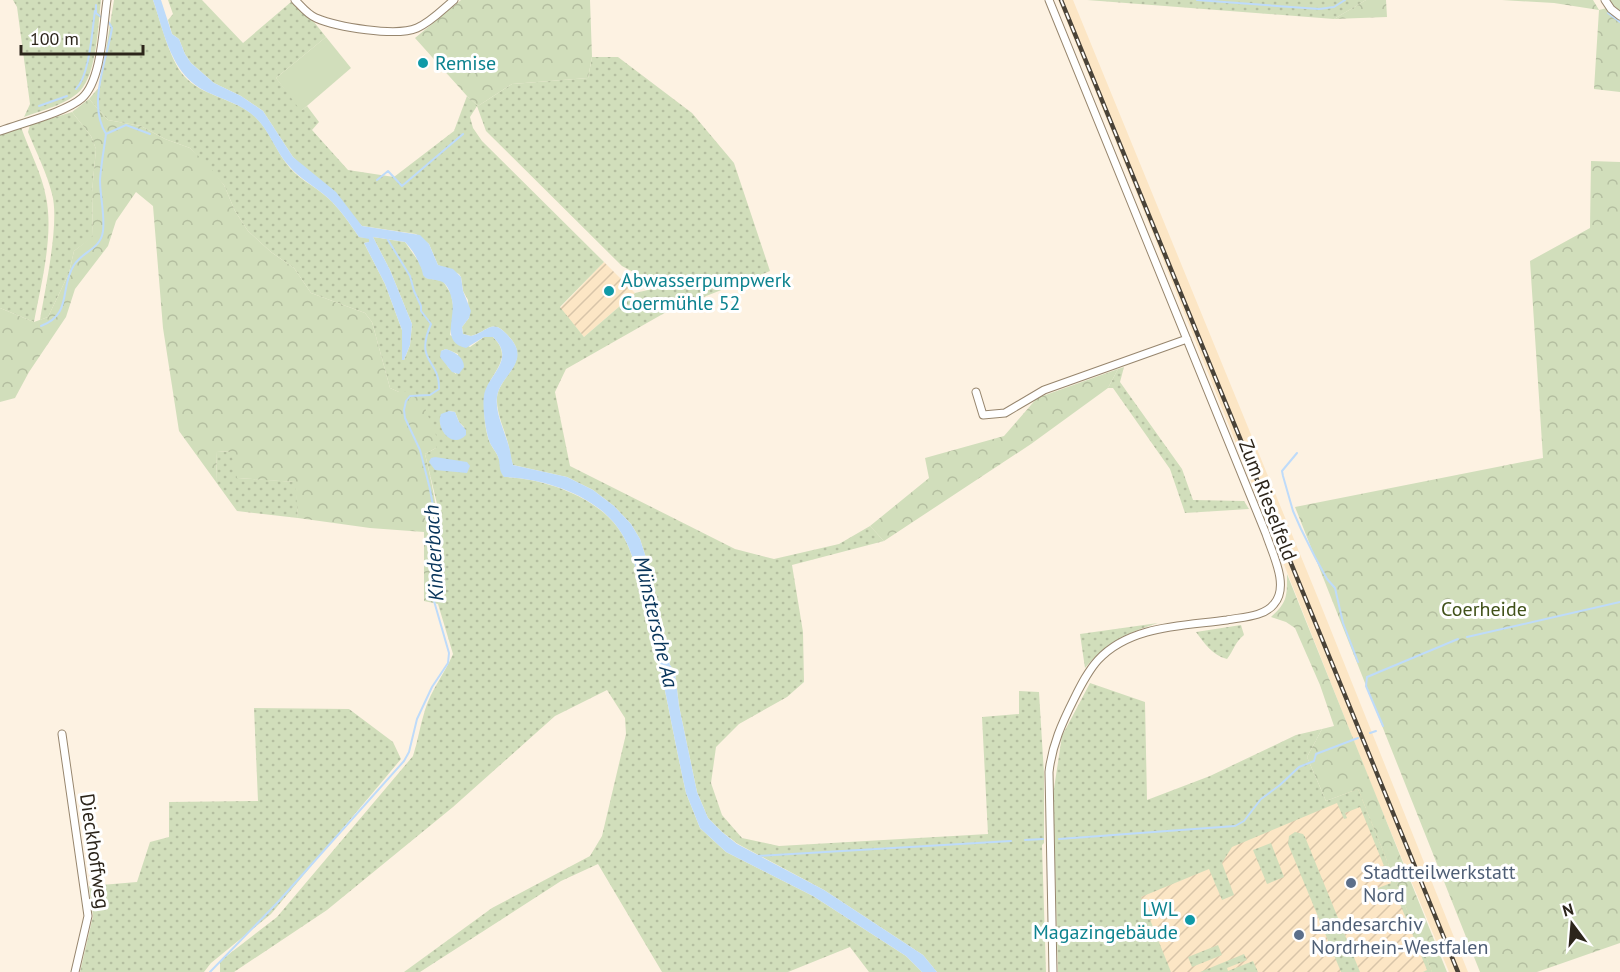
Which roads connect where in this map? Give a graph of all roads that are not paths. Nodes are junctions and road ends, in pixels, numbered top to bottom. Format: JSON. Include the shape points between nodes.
{"nodes":[{"id":1,"x":107,"y":0,"type":"edge"},
{"id":2,"x":295,"y":0,"type":"edge"},
{"id":3,"x":454,"y":0,"type":"edge"},
{"id":4,"x":1049,"y":0,"type":"edge"},
{"id":5,"x":1605,"y":0,"type":"edge"},
{"id":6,"x":1620,"y":16,"type":"edge"},
{"id":7,"x":0,"y":130,"type":"edge"},
{"id":8,"x":1187,"y":339,"type":"junction"},
{"id":9,"x":976,"y":392,"type":"dead end"},
{"id":10,"x":62,"y":734,"type":"dead end"},
{"id":11,"x":75,"y":972,"type":"edge"},
{"id":12,"x":1053,"y":972,"type":"edge"}],
"edges":[{"from":1,"to":7,"type":"street","via":[[97,68],[82,97],[67,107]]},
{"from":2,"to":3,"type":"street","via":[[314,18],[362,29],[403,32],[425,24]]},
{"from":4,"to":8,"type":"street","name":"Zum Rieselfeld"},
{"from":5,"to":6,"type":"street"},
{"from":8,"to":9,"type":"street","via":[[1044,390],[1005,413],[983,415]]},
{"from":8,"to":12,"type":"street","name":"Zum Rieselfeld","via":[[1266,534],[1280,590],[1274,604],[1257,615],[1157,630],[1119,643],[1099,658],[1081,686],[1057,734],[1049,772]]},
{"from":10,"to":11,"type":"street","name":"Dieckhoffweg","via":[[88,916]]}]}
